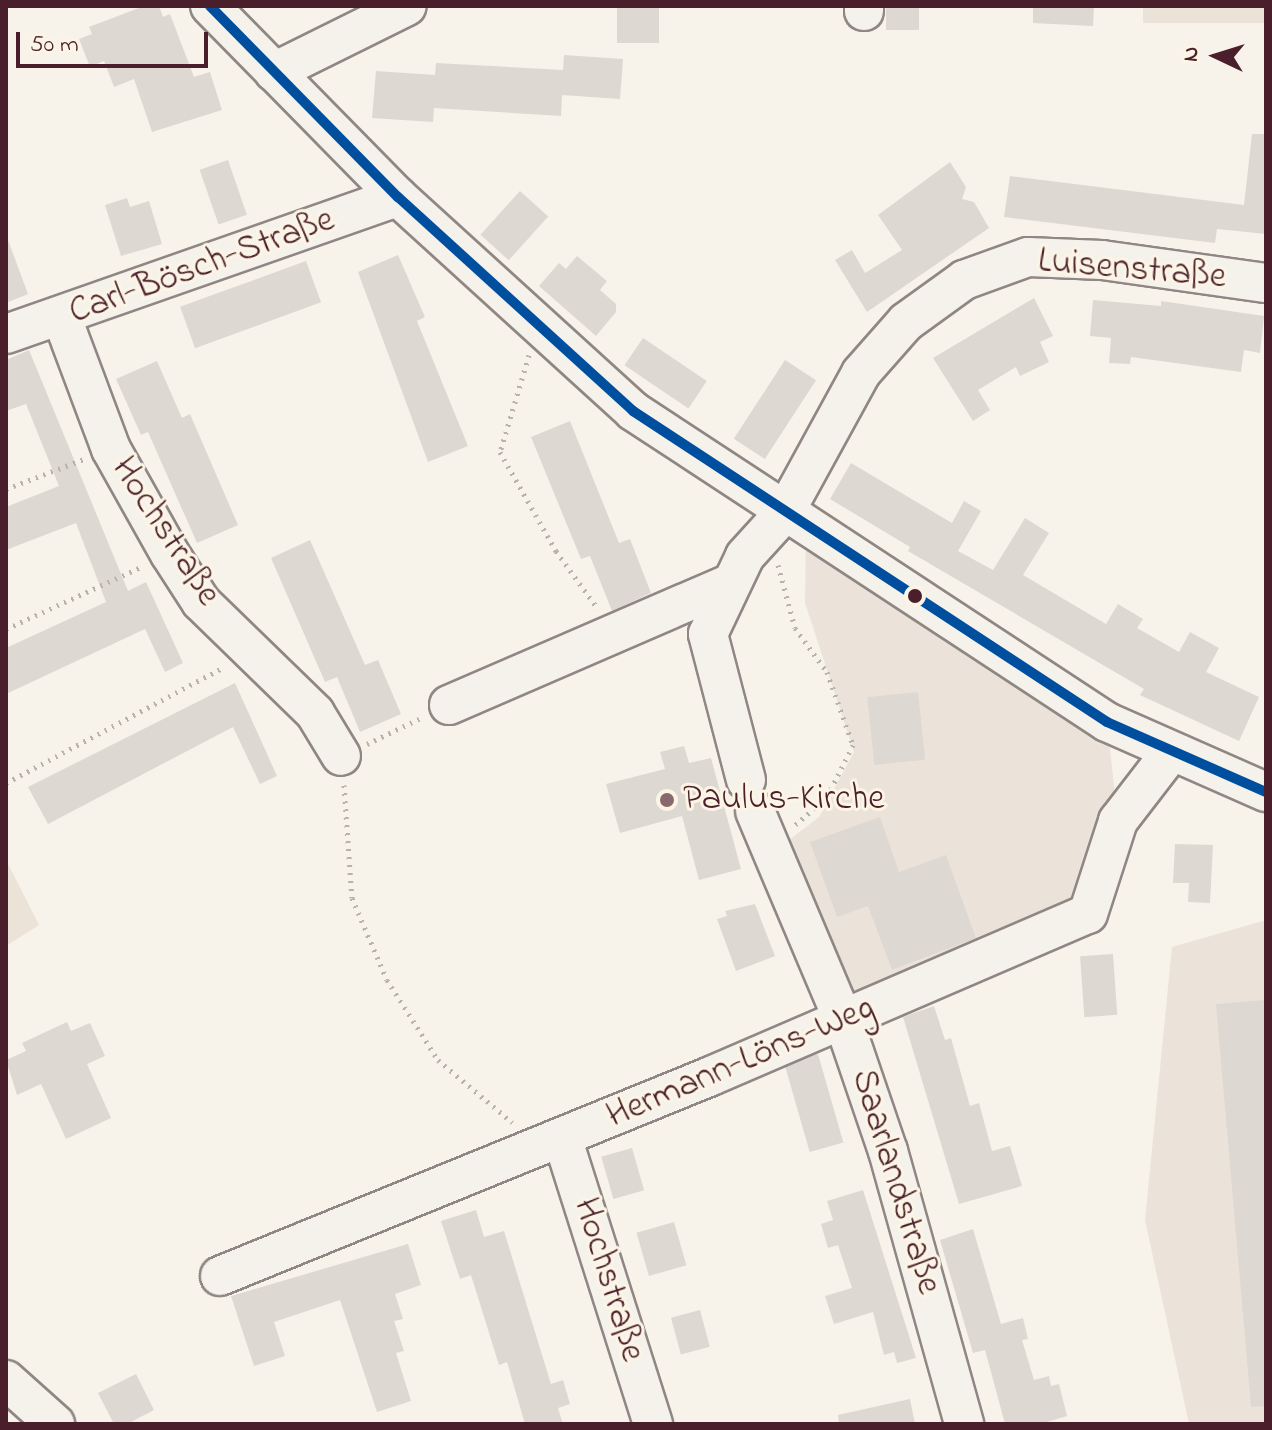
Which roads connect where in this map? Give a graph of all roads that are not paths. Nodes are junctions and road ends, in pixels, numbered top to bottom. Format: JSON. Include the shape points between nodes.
{"nodes":[{"id":1,"x":210,"y":6,"type":"edge"},
{"id":2,"x":407,"y":6,"type":"edge"},
{"id":3,"x":274,"y":72,"type":"junction"},
{"id":4,"x":398,"y":197,"type":"junction"},
{"id":5,"x":1266,"y":283,"type":"edge"},
{"id":6,"x":62,"y":318,"type":"junction"},
{"id":7,"x":6,"y":334,"type":"edge"},
{"id":8,"x":788,"y":515,"type":"junction"},
{"id":9,"x":731,"y":583,"type":"junction"},
{"id":10,"x":449,"y":705,"type":"road end"},
{"id":11,"x":1172,"y":751,"type":"junction"},
{"id":12,"x":341,"y":756,"type":"road end"},
{"id":13,"x":1266,"y":792,"type":"edge"},
{"id":14,"x":843,"y":1019,"type":"junction"},
{"id":15,"x":562,"y":1137,"type":"junction"},
{"id":16,"x":220,"y":1276,"type":"dead end"},
{"id":17,"x":6,"y":1380,"type":"edge"},
{"id":18,"x":55,"y":1424,"type":"edge"},
{"id":19,"x":653,"y":1424,"type":"edge"},
{"id":20,"x":964,"y":1424,"type":"edge"}],
"edges":[{"from":1,"to":3,"type":"street"},
{"from":2,"to":3,"type":"street"},
{"from":3,"to":4,"type":"street"},
{"from":4,"to":6,"type":"street","name":"Carl-Bösch-Straße"},
{"from":4,"to":8,"type":"street","via":[[633,411]]},
{"from":5,"to":8,"type":"street","name":"Luisenstraße","via":[[1102,260],[1028,257],[964,280],[906,322],[861,373]]},
{"from":6,"to":7,"type":"street","name":"Carl-Bösch-Straße"},
{"from":6,"to":12,"type":"street","name":"Hochstraße","via":[[111,449],[170,554],[201,602],[315,713]]},
{"from":8,"to":9,"type":"street","name":"Luisenstraße","via":[[745,556]]},
{"from":8,"to":11,"type":"street","via":[[1107,722]]},
{"from":9,"to":10,"type":"street"},
{"from":9,"to":14,"type":"street","name":"Saarlandstraße","via":[[708,634],[750,796]]},
{"from":11,"to":13,"type":"street"},
{"from":11,"to":14,"type":"street","name":"Hermann-Löns-Weg","via":[[1118,821],[1088,914]]},
{"from":14,"to":15,"type":"street","name":"Hermann-Löns-Weg"},
{"from":14,"to":20,"type":"street","name":"Saarlandstraße","via":[[892,1166]]},
{"from":15,"to":16,"type":"street","name":"Hermann-Löns-Weg"},
{"from":15,"to":19,"type":"street","name":"Hochstraße"},
{"from":17,"to":18,"type":"street"}]}
